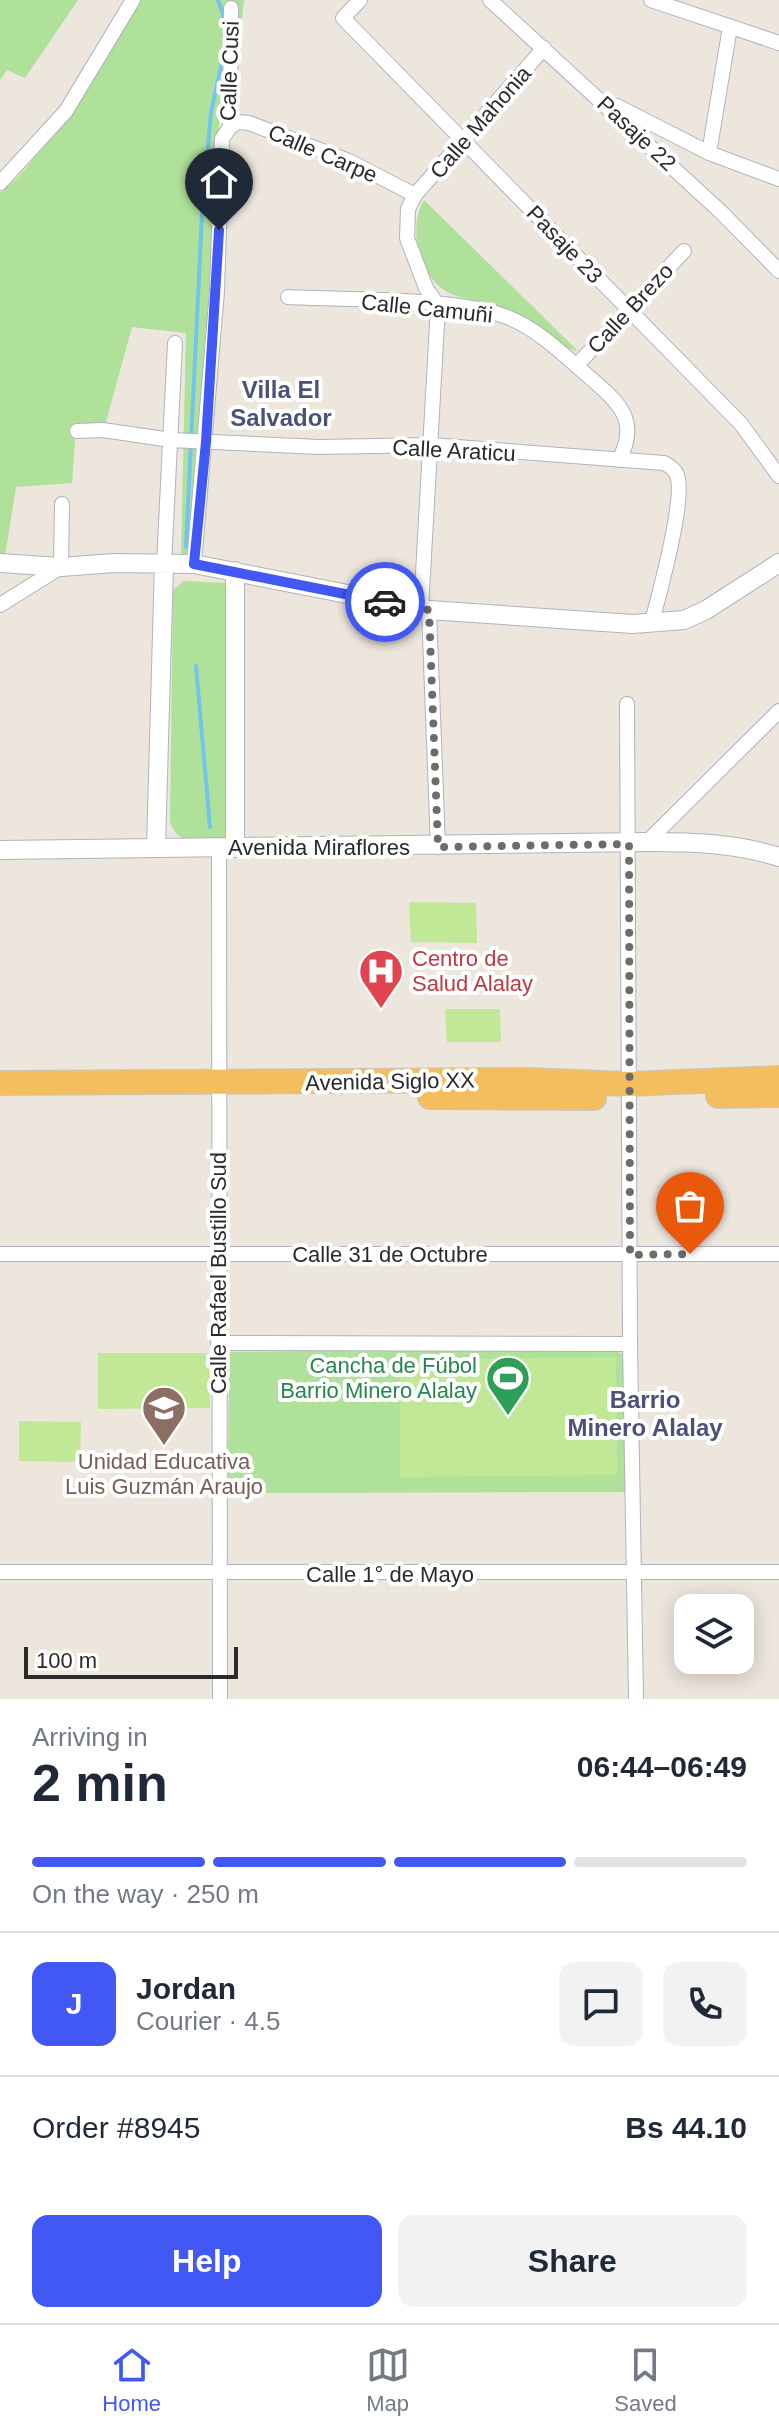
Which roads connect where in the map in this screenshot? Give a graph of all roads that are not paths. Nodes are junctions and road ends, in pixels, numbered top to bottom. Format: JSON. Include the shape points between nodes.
{"nodes":[{"id":1,"x":133,"y":0,"type":"edge"},
{"id":2,"x":360,"y":0,"type":"edge"},
{"id":3,"x":490,"y":0,"type":"edge"},
{"id":4,"x":651,"y":0,"type":"edge"},
{"id":5,"x":231,"y":8,"type":"dead end"},
{"id":6,"x":730,"y":27,"type":"junction"},
{"id":7,"x":779,"y":43,"type":"edge"},
{"id":8,"x":544,"y":48,"type":"junction"},
{"id":9,"x":589,"y":89,"type":"junction"},
{"id":10,"x":230,"y":127,"type":"junction"},
{"id":11,"x":465,"y":142,"type":"junction"},
{"id":12,"x":709,"y":153,"type":"junction"},
{"id":13,"x":779,"y":179,"type":"edge"},
{"id":14,"x":0,"y":183,"type":"edge"},
{"id":15,"x":415,"y":195,"type":"junction"},
{"id":16,"x":684,"y":251,"type":"dead end"},
{"id":17,"x":779,"y":271,"type":"edge"},
{"id":18,"x":288,"y":297,"type":"dead end"},
{"id":19,"x":438,"y":306,"type":"junction"},
{"id":20,"x":627,"y":310,"type":"junction"},
{"id":21,"x":175,"y":343,"type":"dead end"},
{"id":22,"x":576,"y":366,"type":"junction"},
{"id":23,"x":77,"y":431,"type":"dead end"},
{"id":24,"x":171,"y":440,"type":"junction"},
{"id":25,"x":206,"y":442,"type":"junction"},
{"id":26,"x":431,"y":445,"type":"junction"},
{"id":27,"x":619,"y":460,"type":"junction"},
{"id":28,"x":779,"y":476,"type":"edge"},
{"id":29,"x":62,"y":504,"type":"dead end"},
{"id":30,"x":0,"y":563,"type":"edge"},
{"id":31,"x":779,"y":563,"type":"edge"},
{"id":32,"x":164,"y":564,"type":"junction"},
{"id":33,"x":194,"y":564,"type":"junction"},
{"id":34,"x":61,"y":567,"type":"junction"},
{"id":35,"x":235,"y":571,"type":"junction"},
{"id":36,"x":0,"y":605,"type":"edge"},
{"id":37,"x":425,"y":610,"type":"junction"},
{"id":38,"x":652,"y":622,"type":"junction"},
{"id":39,"x":627,"y":704,"type":"dead end"},
{"id":40,"x":779,"y":711,"type":"edge"},
{"id":41,"x":638,"y":843,"type":"junction"},
{"id":42,"x":156,"y":847,"type":"junction"},
{"id":43,"x":438,"y":847,"type":"junction"},
{"id":44,"x":227,"y":848,"type":"junction"},
{"id":45,"x":0,"y":850,"type":"edge"},
{"id":46,"x":779,"y":857,"type":"edge"},
{"id":47,"x":779,"y":1078,"type":"edge"},
{"id":48,"x":0,"y":1083,"type":"edge"},
{"id":49,"x":217,"y":1089,"type":"junction"},
{"id":50,"x":629,"y":1091,"type":"junction"},
{"id":51,"x":779,"y":1095,"type":"edge"},
{"id":52,"x":0,"y":1097,"type":"edge"},
{"id":53,"x":0,"y":1254,"type":"edge"},
{"id":54,"x":218,"y":1254,"type":"junction"},
{"id":55,"x":779,"y":1254,"type":"edge"},
{"id":56,"x":630,"y":1255,"type":"junction"},
{"id":57,"x":218,"y":1343,"type":"junction"},
{"id":58,"x":630,"y":1344,"type":"junction"},
{"id":59,"x":0,"y":1572,"type":"edge"},
{"id":60,"x":779,"y":1572,"type":"edge"},
{"id":61,"x":219,"y":1573,"type":"junction"},
{"id":62,"x":634,"y":1574,"type":"junction"},
{"id":63,"x":220,"y":1699,"type":"edge"},
{"id":64,"x":636,"y":1699,"type":"edge"}],
"edges":[{"from":1,"to":14,"type":"street","via":[[66,111]]},
{"from":2,"to":11,"type":"street","name":"Pasaje 23","via":[[343,18]]},
{"from":3,"to":8,"type":"street","name":"Pasaje 22"},
{"from":4,"to":6,"type":"street"},
{"from":5,"to":10,"type":"street","name":"Calle Cusi"},
{"from":6,"to":7,"type":"street"},
{"from":6,"to":12,"type":"street"},
{"from":8,"to":9,"type":"street","name":"Pasaje 22"},
{"from":8,"to":11,"type":"street","name":"Calle Mahonia"},
{"from":9,"to":12,"type":"street"},
{"from":9,"to":17,"type":"street","name":"Pasaje 22"},
{"from":10,"to":15,"type":"street","name":"Calle Carpe","via":[[249,123],[349,161]]},
{"from":10,"to":25,"type":"street","name":"Calle Cusi","via":[[222,139]]},
{"from":11,"to":15,"type":"street","name":"Calle Mahonia"},
{"from":11,"to":20,"type":"street","name":"Pasaje 23"},
{"from":12,"to":13,"type":"street"},
{"from":15,"to":19,"type":"street","via":[[408,209],[407,238]]},
{"from":16,"to":20,"type":"street","name":"Calle Brezo"},
{"from":18,"to":19,"type":"street","name":"Calle Camuñi"},
{"from":19,"to":22,"type":"street","name":"Calle Camuñi","via":[[509,317]]},
{"from":19,"to":26,"type":"street"},
{"from":20,"to":22,"type":"street","name":"Calle Brezo"},
{"from":20,"to":28,"type":"street","name":"Pasaje 23","via":[[741,424]]},
{"from":21,"to":24,"type":"street"},
{"from":22,"to":27,"type":"street","name":"Calle Camuñi","via":[[624,414],[629,442]]},
{"from":23,"to":24,"type":"street","name":"Calle Araticu"},
{"from":24,"to":25,"type":"street","name":"Calle Araticu"},
{"from":24,"to":32,"type":"street"},
{"from":25,"to":26,"type":"street","name":"Calle Araticu"},
{"from":25,"to":33,"type":"street","name":"Calle Cusi"},
{"from":26,"to":27,"type":"street","name":"Calle Araticu"},
{"from":26,"to":37,"type":"street"},
{"from":27,"to":38,"type":"street","name":"Calle Araticu","via":[[664,463],[679,483]]},
{"from":29,"to":34,"type":"street"},
{"from":30,"to":34,"type":"street"},
{"from":31,"to":38,"type":"street","via":[[706,610],[684,620]]},
{"from":32,"to":33,"type":"street"},
{"from":32,"to":34,"type":"street"},
{"from":32,"to":42,"type":"street"},
{"from":33,"to":35,"type":"street"},
{"from":34,"to":36,"type":"street"},
{"from":35,"to":37,"type":"street"},
{"from":35,"to":44,"type":"street"},
{"from":37,"to":38,"type":"street"},
{"from":37,"to":43,"type":"street"},
{"from":39,"to":41,"type":"street"},
{"from":40,"to":41,"type":"street"},
{"from":41,"to":43,"type":"street","name":"Avenida Miraflores"},
{"from":41,"to":46,"type":"street","name":"Avenida Miraflores","via":[[716,843]]},
{"from":41,"to":50,"type":"street"},
{"from":42,"to":44,"type":"street","name":"Avenida Miraflores"},
{"from":42,"to":45,"type":"street","name":"Avenida Miraflores"},
{"from":43,"to":44,"type":"street","name":"Avenida Miraflores"},
{"from":44,"to":49,"type":"street","name":"Calle Rafael Bustillo Sud"},
{"from":47,"to":50,"type":"highway","name":"Avenida Siglo XX"},
{"from":48,"to":49,"type":"highway","name":"Avenida Siglo XX"},
{"from":49,"to":50,"type":"highway","name":"Avenida Siglo XX"},
{"from":49,"to":52,"type":"highway","name":"Avenida Siglo XX"},
{"from":49,"to":54,"type":"street","name":"Calle Rafael Bustillo Sud"},
{"from":50,"to":51,"type":"highway","name":"Avenida Siglo XX"},
{"from":50,"to":56,"type":"street"},
{"from":53,"to":54,"type":"street","name":"Calle 31 de Octubre"},
{"from":54,"to":56,"type":"street","name":"Calle 31 de Octubre"},
{"from":54,"to":57,"type":"street","name":"Calle Rafael Bustillo Sud"},
{"from":55,"to":56,"type":"street","name":"Calle 31 de Octubre"},
{"from":56,"to":58,"type":"street"},
{"from":57,"to":58,"type":"street"},
{"from":57,"to":61,"type":"street","name":"Calle Rafael Bustillo Sud"},
{"from":58,"to":62,"type":"street"},
{"from":59,"to":61,"type":"street","name":"Calle 1° de Mayo"},
{"from":60,"to":62,"type":"street","name":"Calle 1° de Mayo"},
{"from":61,"to":62,"type":"street","name":"Calle 1° de Mayo"},
{"from":61,"to":63,"type":"street","name":"Calle Rafael Bustillo Sud"},
{"from":62,"to":64,"type":"street"}]}
